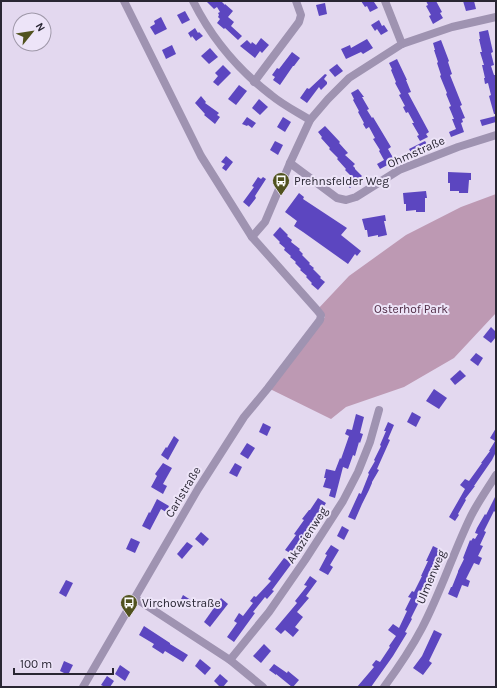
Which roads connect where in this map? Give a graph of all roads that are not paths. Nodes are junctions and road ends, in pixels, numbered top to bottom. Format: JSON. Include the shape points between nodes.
{"nodes":[{"id":1,"x":124,"y":1,"type":"edge"},
{"id":2,"x":193,"y":1,"type":"edge"},
{"id":3,"x":296,"y":1,"type":"edge"},
{"id":4,"x":385,"y":1,"type":"edge"},
{"id":5,"x":496,"y":17,"type":"edge"},
{"id":6,"x":402,"y":44,"type":"junction"},
{"id":7,"x":254,"y":82,"type":"junction"},
{"id":8,"x":310,"y":120,"type":"junction"},
{"id":9,"x":496,"y":135,"type":"edge"},
{"id":10,"x":290,"y":163,"type":"junction"},
{"id":11,"x":252,"y":237,"type":"junction"},
{"id":12,"x":379,"y":410,"type":"dead end"},
{"id":13,"x":496,"y":475,"type":"edge"},
{"id":14,"x":135,"y":598,"type":"junction"},
{"id":15,"x":230,"y":660,"type":"junction"},
{"id":16,"x":83,"y":687,"type":"edge"},
{"id":17,"x":263,"y":687,"type":"edge"},
{"id":18,"x":384,"y":687,"type":"edge"}],
"edges":[{"from":1,"to":11,"type":"street","via":[[201,156]]},
{"from":2,"to":7,"type":"street","via":[[220,46]]},
{"from":3,"to":7,"type":"street","via":[[301,15],[299,22]]},
{"from":4,"to":6,"type":"street"},
{"from":5,"to":6,"type":"street","via":[[452,27]]},
{"from":6,"to":8,"type":"street","via":[[349,78]]},
{"from":7,"to":8,"type":"street"},
{"from":8,"to":10,"type":"street"},
{"from":9,"to":10,"type":"street","name":"Ohmstraße","via":[[399,170],[356,197],[346,200],[337,198]]},
{"from":10,"to":11,"type":"street","via":[[265,222]]},
{"from":11,"to":14,"type":"street","name":"Carlstraße","via":[[317,310],[321,315],[320,320],[244,417],[198,489]]},
{"from":12,"to":15,"type":"street","name":"Akazienweg","via":[[370,442],[343,502],[269,612]]},
{"from":13,"to":18,"type":"street","name":"Ulmenweg","via":[[471,515],[422,628],[408,654]]},
{"from":14,"to":15,"type":"street"},
{"from":14,"to":16,"type":"street","name":"Carlstraße"},
{"from":15,"to":17,"type":"street"}]}
